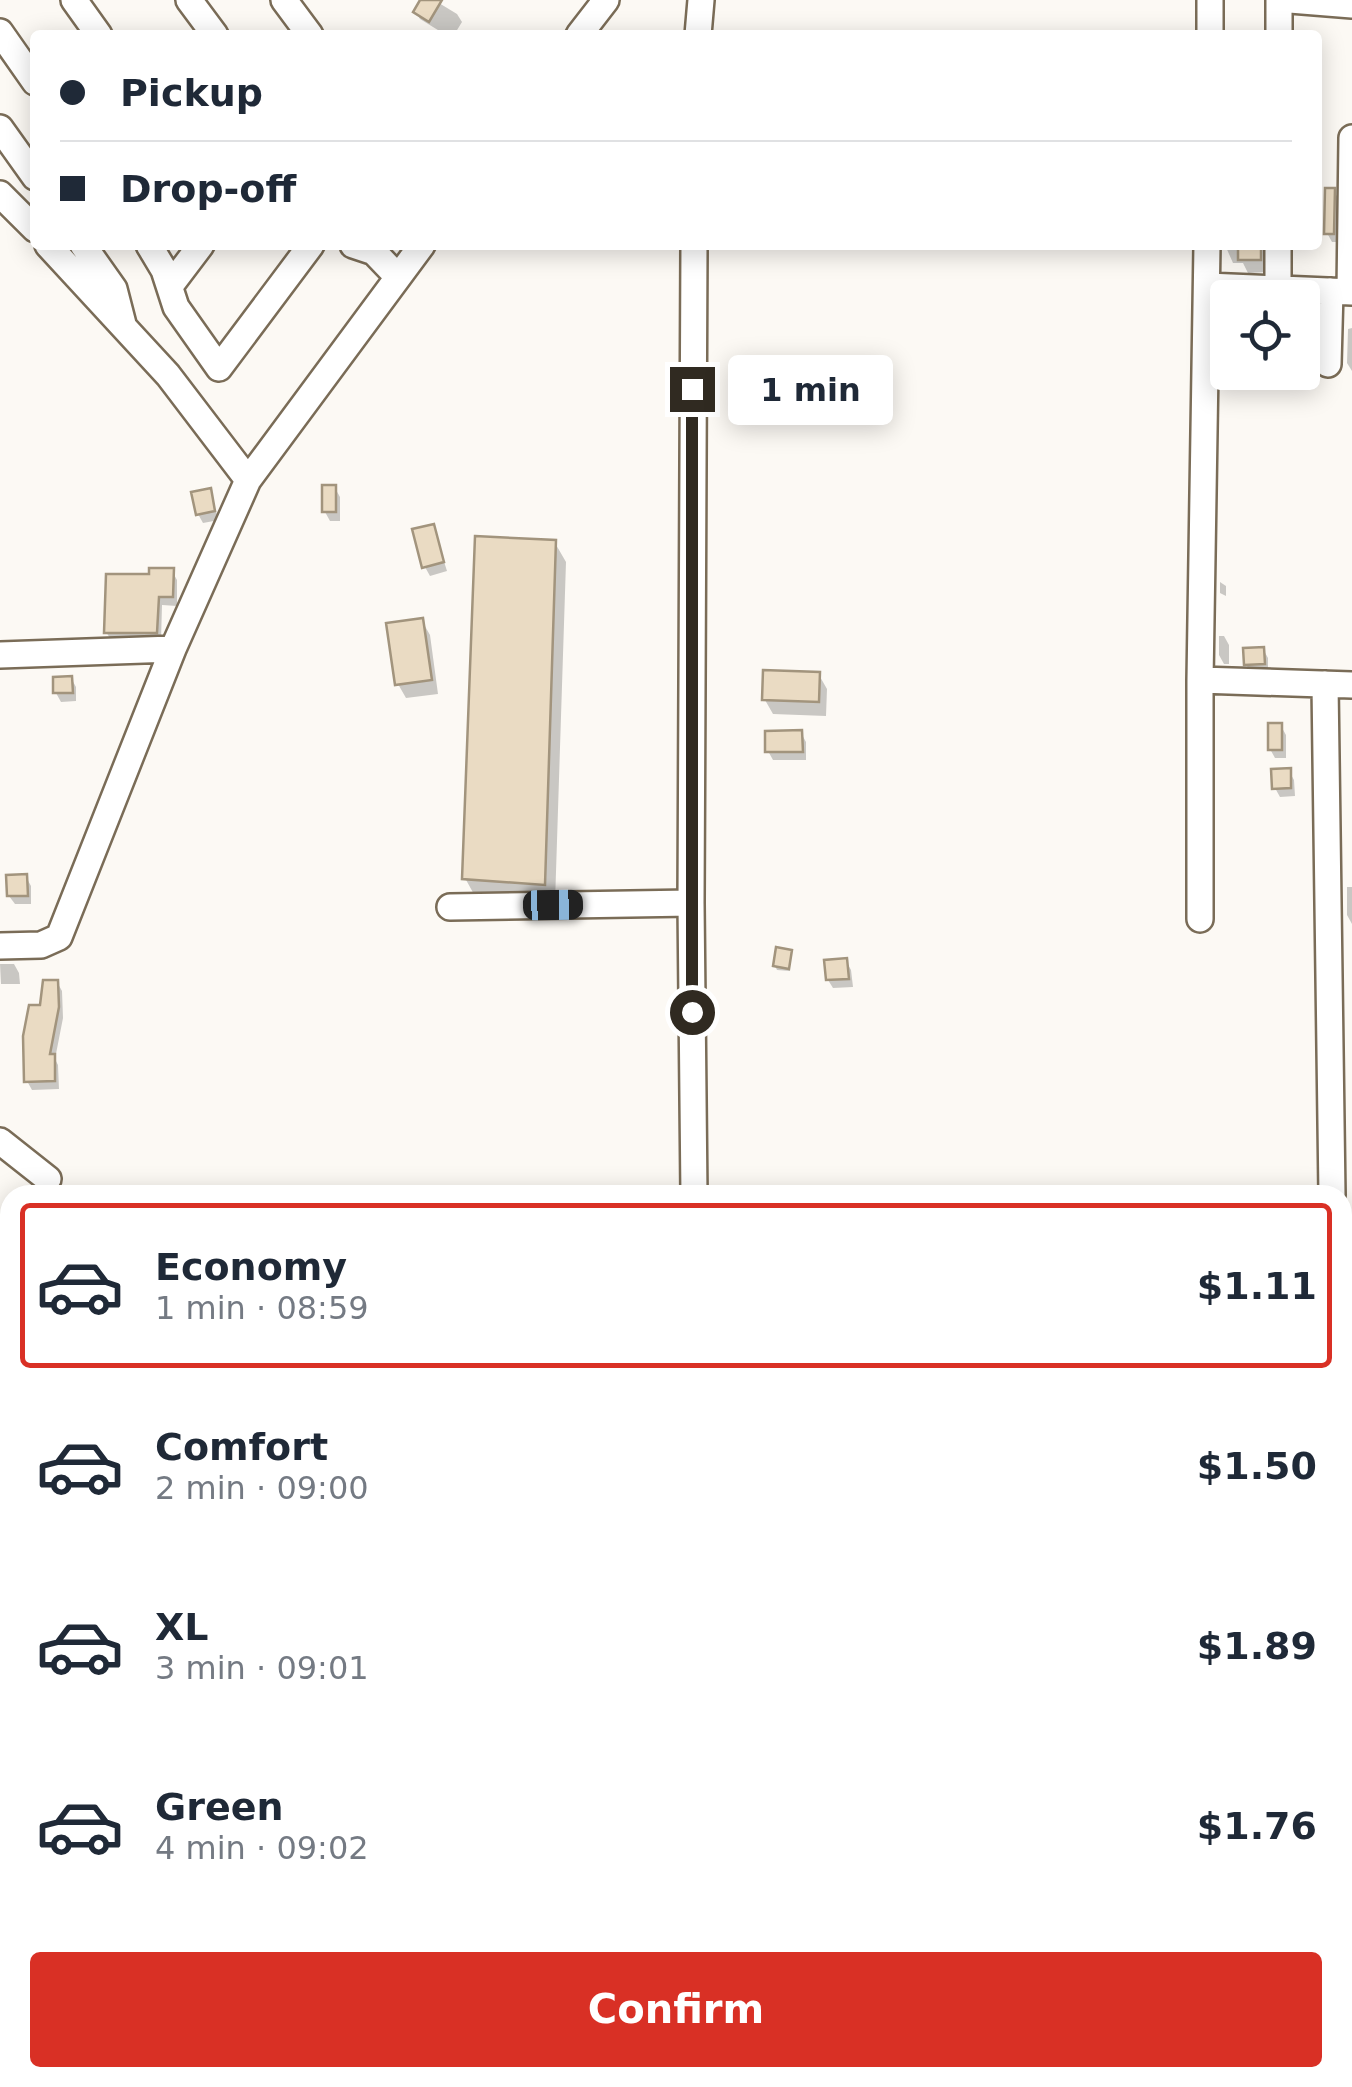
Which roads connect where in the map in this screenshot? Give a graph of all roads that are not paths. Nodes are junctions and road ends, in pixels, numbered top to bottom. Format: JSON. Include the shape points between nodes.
{"nodes":[{"id":1,"x":74,"y":0,"type":"edge"},
{"id":2,"x":189,"y":0,"type":"edge"},
{"id":3,"x":284,"y":0,"type":"edge"},
{"id":4,"x":606,"y":0,"type":"edge"},
{"id":5,"x":701,"y":0,"type":"edge"},
{"id":6,"x":1210,"y":0,"type":"edge"},
{"id":7,"x":1279,"y":0,"type":"edge"},
{"id":8,"x":1290,"y":0,"type":"edge"},
{"id":9,"x":1352,"y":4,"type":"edge"},
{"id":10,"x":1352,"y":28,"type":"edge"},
{"id":11,"x":95,"y":30,"type":"edge"},
{"id":12,"x":211,"y":30,"type":"edge"},
{"id":13,"x":306,"y":30,"type":"edge"},
{"id":14,"x":583,"y":30,"type":"edge"},
{"id":15,"x":698,"y":30,"type":"edge"},
{"id":16,"x":1210,"y":30,"type":"edge"},
{"id":17,"x":1279,"y":30,"type":"edge"},
{"id":18,"x":0,"y":32,"type":"edge"},
{"id":19,"x":30,"y":75,"type":"edge"},
{"id":20,"x":0,"y":128,"type":"edge"},
{"id":21,"x":1352,"y":138,"type":"edge"},
{"id":22,"x":1352,"y":153,"type":"edge"},
{"id":23,"x":30,"y":170,"type":"edge"},
{"id":24,"x":0,"y":194,"type":"edge"},
{"id":25,"x":30,"y":224,"type":"edge"},
{"id":26,"x":1351,"y":232,"type":"edge"},
{"id":27,"x":53,"y":250,"type":"edge"},
{"id":28,"x":87,"y":250,"type":"edge"},
{"id":29,"x":152,"y":250,"type":"edge"},
{"id":30,"x":196,"y":250,"type":"edge"},
{"id":31,"x":307,"y":250,"type":"edge"},
{"id":32,"x":370,"y":250,"type":"edge"},
{"id":33,"x":418,"y":250,"type":"edge"},
{"id":34,"x":694,"y":250,"type":"edge"},
{"id":35,"x":1207,"y":250,"type":"edge"},
{"id":36,"x":1278,"y":250,"type":"edge"},
{"id":37,"x":398,"y":277,"type":"junction"},
{"id":38,"x":1278,"y":280,"type":"edge"},
{"id":39,"x":170,"y":286,"type":"junction"},
{"id":40,"x":1207,"y":286,"type":"junction"},
{"id":41,"x":1210,"y":286,"type":"edge"},
{"id":42,"x":1344,"y":292,"type":"edge"},
{"id":43,"x":125,"y":329,"type":"junction"},
{"id":44,"x":1328,"y":364,"type":"dead end"},
{"id":45,"x":248,"y":480,"type":"junction"},
{"id":46,"x":173,"y":649,"type":"junction"},
{"id":47,"x":0,"y":655,"type":"edge"},
{"id":48,"x":1200,"y":680,"type":"junction"},
{"id":49,"x":1325,"y":684,"type":"junction"},
{"id":50,"x":1352,"y":685,"type":"edge"},
{"id":51,"x":691,"y":903,"type":"junction"},
{"id":52,"x":450,"y":907,"type":"dead end"},
{"id":53,"x":1200,"y":919,"type":"dead end"},
{"id":54,"x":0,"y":946,"type":"edge"},
{"id":55,"x":1,"y":1135,"type":"edge"},
{"id":56,"x":48,"y":1178,"type":"dead end"},
{"id":57,"x":694,"y":1185,"type":"edge"},
{"id":58,"x":1332,"y":1185,"type":"edge"}],
"edges":[{"from":1,"to":11,"type":"street"},
{"from":2,"to":12,"type":"street"},
{"from":3,"to":13,"type":"street"},
{"from":4,"to":14,"type":"street"},
{"from":5,"to":15,"type":"street"},
{"from":6,"to":16,"type":"street"},
{"from":7,"to":17,"type":"street"},
{"from":8,"to":9,"type":"street"},
{"from":9,"to":10,"type":"street"},
{"from":18,"to":19,"type":"street"},
{"from":20,"to":23,"type":"street"},
{"from":21,"to":22,"type":"street"},
{"from":22,"to":26,"type":"street"},
{"from":24,"to":25,"type":"street"},
{"from":26,"to":42,"type":"street"},
{"from":27,"to":43,"type":"street"},
{"from":28,"to":43,"type":"street","via":[[114,289]]},
{"from":29,"to":39,"type":"street"},
{"from":30,"to":39,"type":"street"},
{"from":31,"to":39,"type":"street","via":[[219,368],[176,307]]},
{"from":32,"to":37,"type":"street"},
{"from":33,"to":37,"type":"street"},
{"from":34,"to":51,"type":"street"},
{"from":35,"to":40,"type":"street"},
{"from":36,"to":38,"type":"street"},
{"from":37,"to":45,"type":"street"},
{"from":40,"to":41,"type":"street"},
{"from":40,"to":48,"type":"street"},
{"from":42,"to":44,"type":"street"},
{"from":43,"to":45,"type":"street"},
{"from":45,"to":46,"type":"street"},
{"from":46,"to":47,"type":"street"},
{"from":46,"to":54,"type":"street","via":[[59,936],[40,945]]},
{"from":48,"to":49,"type":"street"},
{"from":48,"to":53,"type":"street"},
{"from":49,"to":50,"type":"street"},
{"from":49,"to":58,"type":"street"},
{"from":51,"to":52,"type":"street"},
{"from":51,"to":57,"type":"street"},
{"from":55,"to":56,"type":"street"}]}
